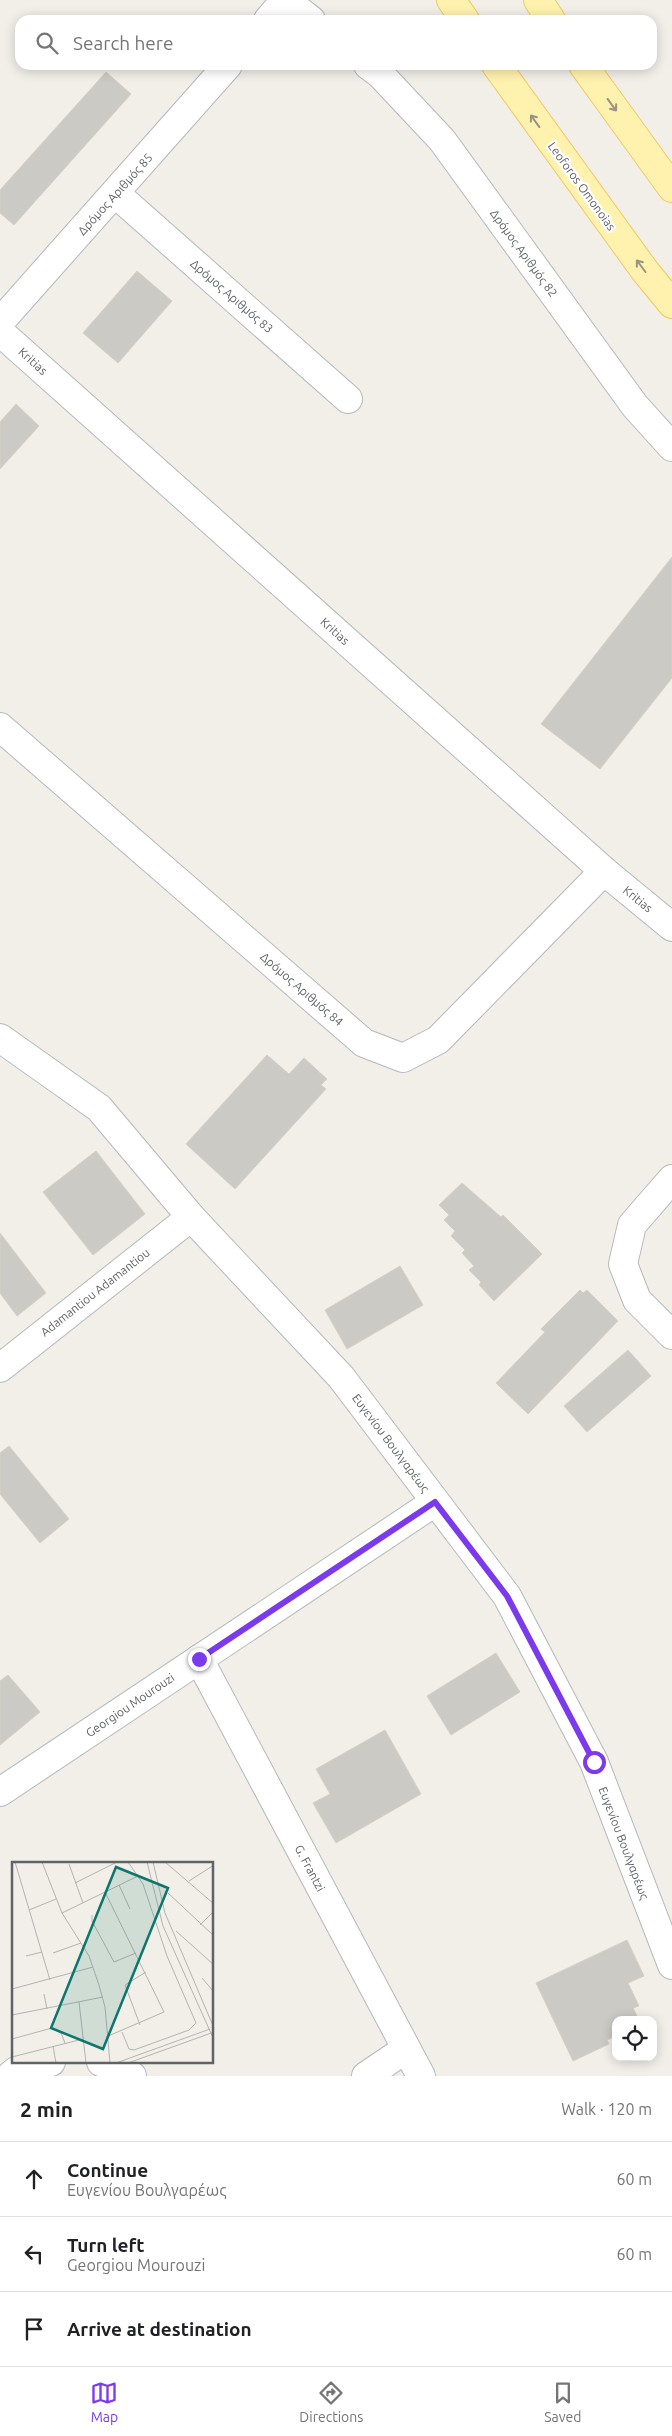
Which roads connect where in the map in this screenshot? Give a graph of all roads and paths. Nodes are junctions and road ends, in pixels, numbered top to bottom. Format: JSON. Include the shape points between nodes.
{"nodes":[{"id":1,"x":285,"y":0,"type":"edge"},
{"id":2,"x":451,"y":0,"type":"edge"},
{"id":3,"x":538,"y":0,"type":"edge"},
{"id":4,"x":272,"y":15,"type":"edge"},
{"id":5,"x":304,"y":15,"type":"edge"},
{"id":6,"x":462,"y":15,"type":"edge"},
{"id":7,"x":548,"y":15,"type":"edge"},
{"id":8,"x":224,"y":70,"type":"edge"},
{"id":9,"x":375,"y":70,"type":"edge"},
{"id":10,"x":500,"y":70,"type":"edge"},
{"id":11,"x":587,"y":70,"type":"edge"},
{"id":12,"x":672,"y":188,"type":"edge"},
{"id":13,"x":116,"y":194,"type":"junction"},
{"id":14,"x":672,"y":304,"type":"edge"},
{"id":15,"x":0,"y":322,"type":"edge"},
{"id":16,"x":0,"y":332,"type":"edge"},
{"id":17,"x":348,"y":399,"type":"dead end"},
{"id":18,"x":672,"y":447,"type":"edge"},
{"id":19,"x":0,"y":727,"type":"edge"},
{"id":20,"x":604,"y":871,"type":"junction"},
{"id":21,"x":672,"y":927,"type":"edge"},
{"id":22,"x":0,"y":1038,"type":"edge"},
{"id":23,"x":672,"y":1179,"type":"edge"},
{"id":24,"x":191,"y":1217,"type":"junction"},
{"id":25,"x":672,"y":1335,"type":"edge"},
{"id":26,"x":0,"y":1368,"type":"edge"},
{"id":27,"x":435,"y":1502,"type":"junction"},
{"id":28,"x":199,"y":1659,"type":"junction"},
{"id":29,"x":0,"y":1792,"type":"edge"},
{"id":30,"x":663,"y":1917,"type":"edge"},
{"id":31,"x":672,"y":1965,"type":"edge"},
{"id":32,"x":406,"y":2049,"type":"junction"},
{"id":33,"x":43,"y":2064,"type":"edge"},
{"id":34,"x":105,"y":2064,"type":"edge"},
{"id":35,"x":10,"y":2076,"type":"edge"},
{"id":36,"x":132,"y":2076,"type":"edge"},
{"id":37,"x":366,"y":2076,"type":"edge"},
{"id":38,"x":421,"y":2076,"type":"edge"}],
"edges":[{"from":1,"to":4,"type":"street"},
{"from":1,"to":5,"type":"street"},
{"from":2,"to":6,"type":"main road"},
{"from":3,"to":7,"type":"main road"},
{"from":8,"to":13,"type":"street","name":"Δρόμος Αριθμός 85"},
{"from":9,"to":18,"type":"street","name":"Δρόμος Αριθμός 82","via":[[442,140],[635,406]]},
{"from":14,"to":10,"type":"main road","name":"Leoforos Omonoias","one_way":true},
{"from":11,"to":12,"type":"main road","one_way":true},
{"from":13,"to":15,"type":"street","name":"Δρόμος Αριθμός 85"},
{"from":13,"to":17,"type":"street","name":"Δρόμος Αριθμός 83"},
{"from":16,"to":20,"type":"street","name":"Kritias"},
{"from":19,"to":20,"type":"street","name":"Δρόμος Αριθμός 84","via":[[364,1043],[402,1058],[438,1040]]},
{"from":20,"to":21,"type":"street","name":"Kritias"},
{"from":22,"to":24,"type":"street","name":"Ευγενίου Βουλγαρέως","via":[[99,1108]]},
{"from":23,"to":25,"type":"street","via":[[632,1225],[623,1264],[637,1300]]},
{"from":24,"to":26,"type":"street","name":"Adamantiou Adamantiou"},
{"from":24,"to":27,"type":"street","name":"Ευγενίου Βουλγαρέως","via":[[341,1377]]},
{"from":27,"to":28,"type":"street","name":"Georgiou Mourouzi"},
{"from":27,"to":30,"type":"street","name":"Ευγενίου Βουλγαρέως","via":[[507,1596],[589,1753]]},
{"from":28,"to":29,"type":"street","name":"Georgiou Mourouzi"},
{"from":28,"to":32,"type":"street","name":"G. Frantzi"},
{"from":30,"to":31,"type":"street","name":"Ευγενίου Βουλγαρέως"},
{"from":32,"to":37,"type":"street"},
{"from":32,"to":38,"type":"street","name":"G. Frantzi"},
{"from":33,"to":35,"type":"street","via":[[16,2071]]},
{"from":34,"to":36,"type":"street"}]}
